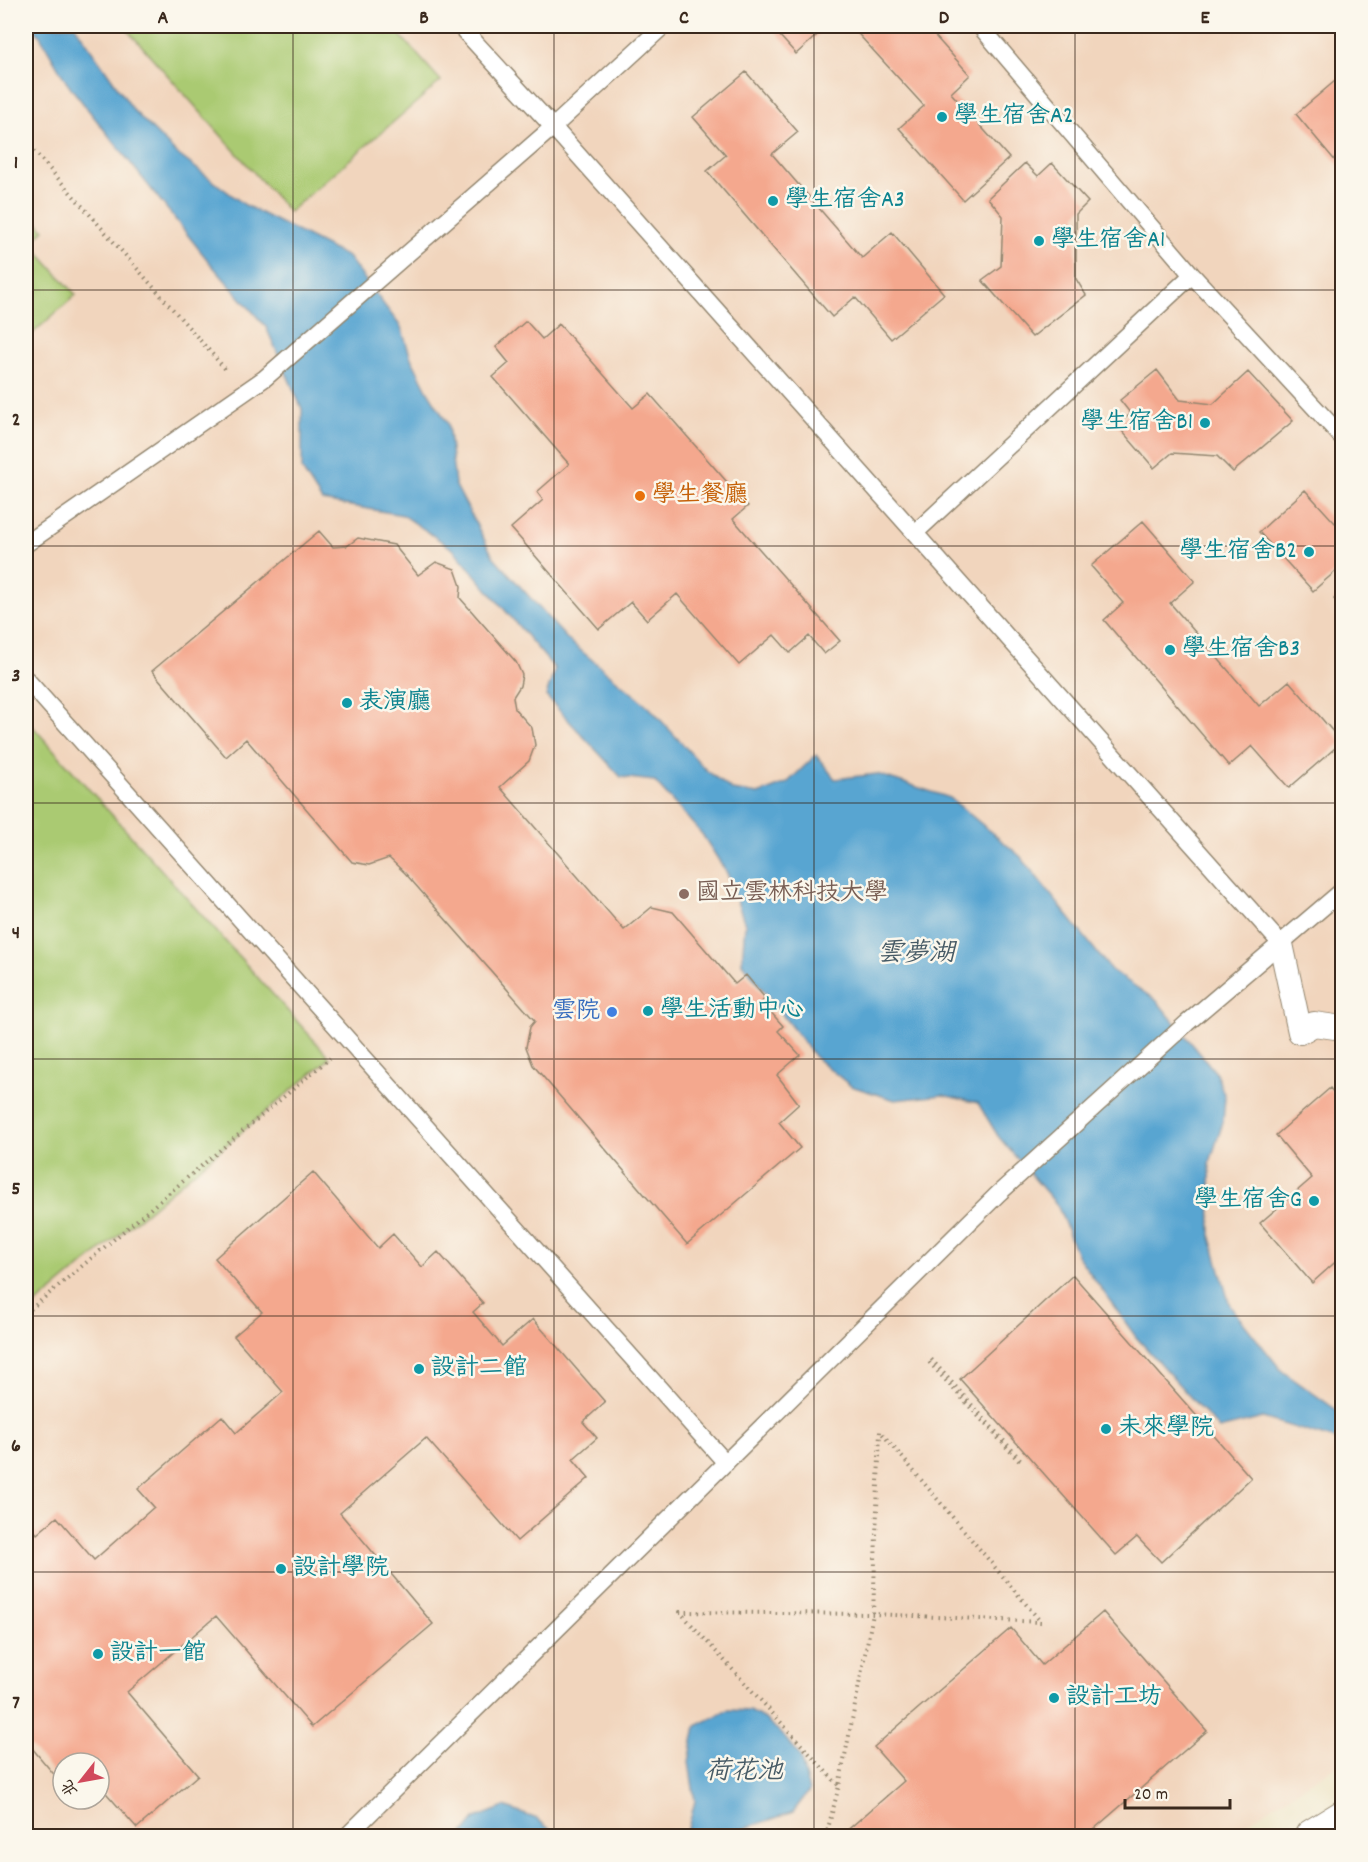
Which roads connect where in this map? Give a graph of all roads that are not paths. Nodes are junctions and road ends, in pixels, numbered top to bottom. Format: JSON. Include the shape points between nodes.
{"nodes":[{"id":1,"x":460,"y":26,"type":"edge"},
{"id":2,"x":663,"y":26,"type":"edge"},
{"id":3,"x":980,"y":26,"type":"edge"},
{"id":4,"x":554,"y":127,"type":"junction"},
{"id":5,"x":1192,"y":275,"type":"junction"},
{"id":6,"x":1342,"y":437,"type":"edge"},
{"id":7,"x":915,"y":533,"type":"junction"},
{"id":8,"x":26,"y":544,"type":"edge"},
{"id":9,"x":26,"y":679,"type":"edge"},
{"id":10,"x":1342,"y":891,"type":"edge"},
{"id":11,"x":1281,"y":944,"type":"junction"},
{"id":12,"x":1342,"y":1028,"type":"edge"},
{"id":13,"x":726,"y":1463,"type":"junction"},
{"id":14,"x":1342,"y":1816,"type":"edge"},
{"id":15,"x":347,"y":1836,"type":"edge"},
{"id":16,"x":1311,"y":1836,"type":"edge"}],
"edges":[{"from":1,"to":4,"type":"lane"},
{"from":2,"to":4,"type":"lane"},
{"from":3,"to":5,"type":"lane"},
{"from":4,"to":7,"type":"lane"},
{"from":4,"to":8,"type":"lane","via":[[265,378]]},
{"from":5,"to":6,"type":"lane"},
{"from":5,"to":7,"type":"lane"},
{"from":7,"to":11,"type":"lane"},
{"from":9,"to":13,"type":"lane"},
{"from":10,"to":11,"type":"lane"},
{"from":11,"to":12,"type":"street","via":[[1300,1032],[1314,1024]]},
{"from":11,"to":13,"type":"lane","via":[[1187,1023],[998,1194]]},
{"from":13,"to":15,"type":"lane"},
{"from":14,"to":16,"type":"street"}]}
